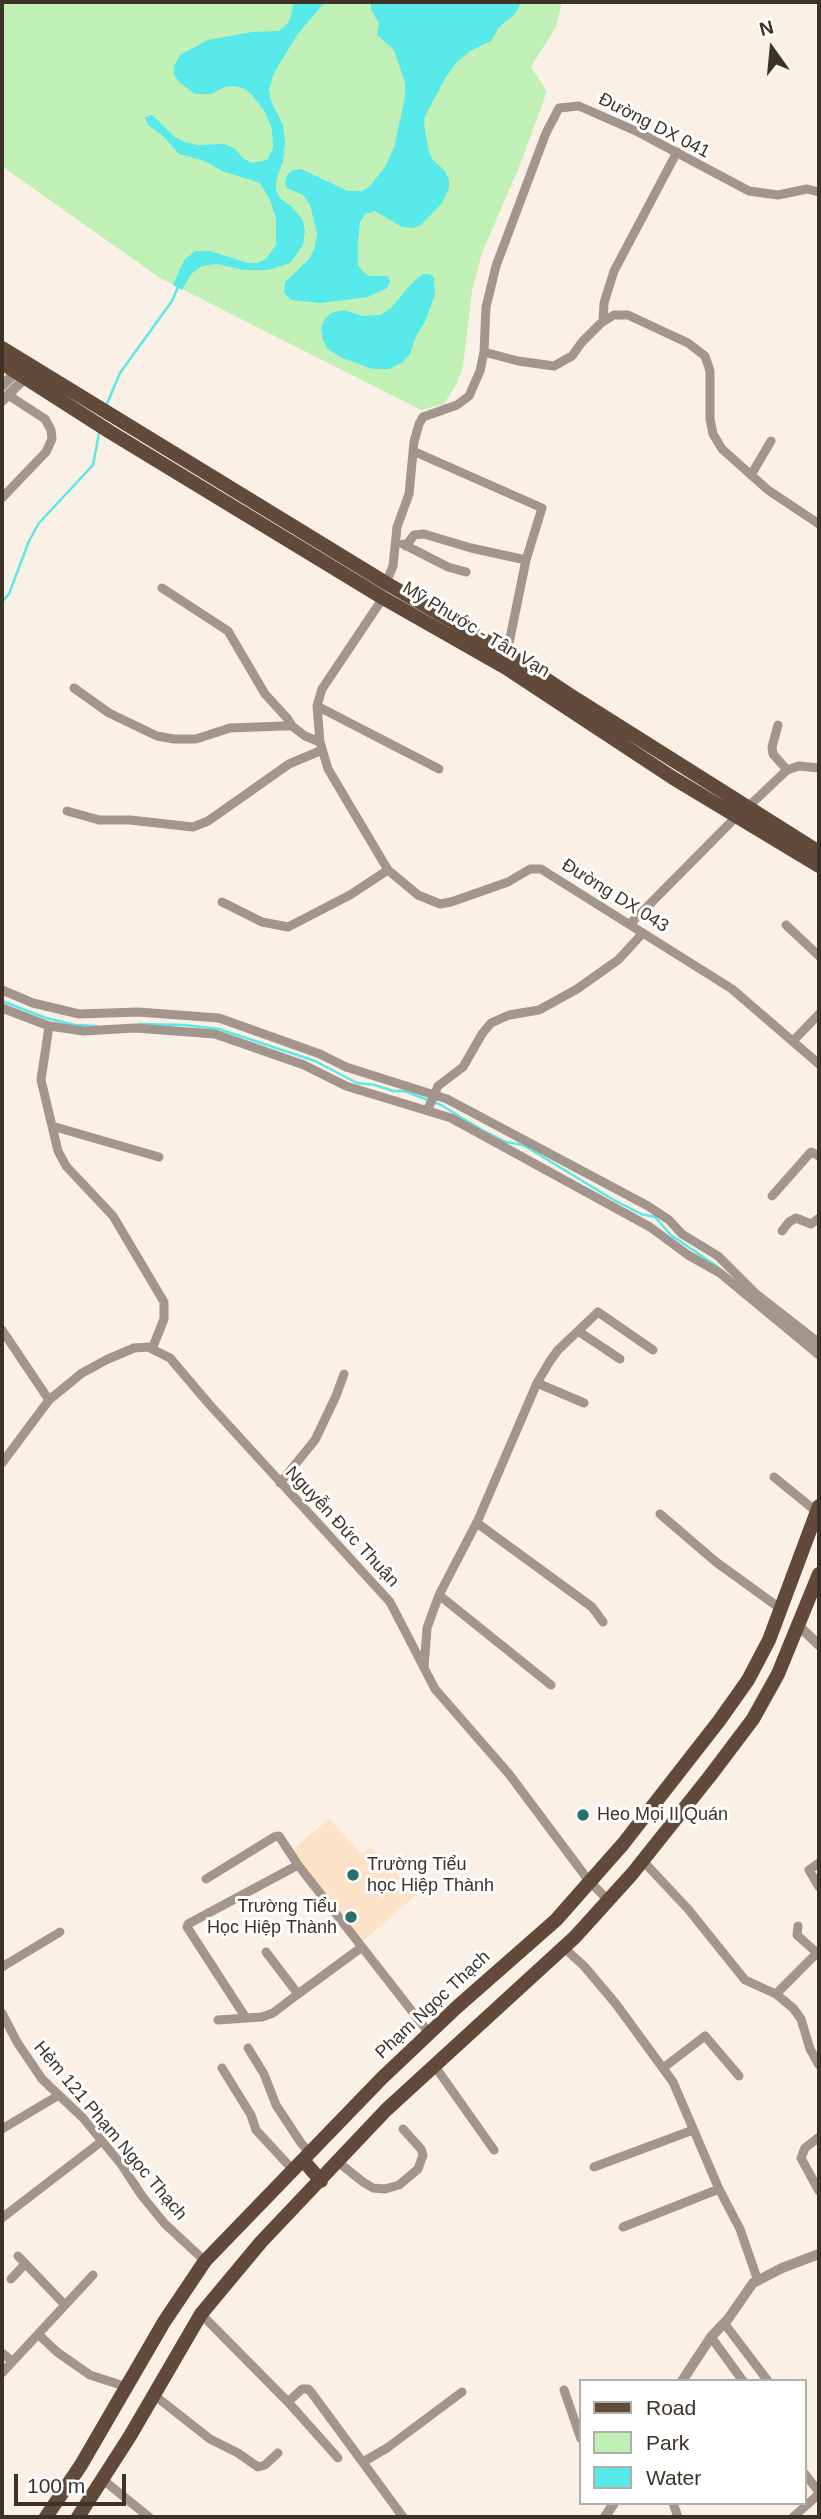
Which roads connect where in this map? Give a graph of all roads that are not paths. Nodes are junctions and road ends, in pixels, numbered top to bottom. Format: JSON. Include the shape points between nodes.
{"nodes":[{"id":1,"x":677,"y":152,"type":"junction"},
{"id":2,"x":819,"y":192,"type":"edge"},
{"id":3,"x":603,"y":322,"type":"junction"},
{"id":4,"x":2,"y":348,"type":"edge"},
{"id":5,"x":484,"y":352,"type":"junction"},
{"id":6,"x":2,"y":363,"type":"edge"},
{"id":7,"x":20,"y":375,"type":"junction"},
{"id":8,"x":4,"y":394,"type":"edge"},
{"id":9,"x":771,"y":441,"type":"dead end"},
{"id":10,"x":413,"y":451,"type":"junction"},
{"id":11,"x":751,"y":475,"type":"junction"},
{"id":12,"x":2,"y":498,"type":"edge"},
{"id":13,"x":819,"y":524,"type":"edge"},
{"id":14,"x":395,"y":540,"type":"junction"},
{"id":15,"x":406,"y":546,"type":"junction"},
{"id":16,"x":526,"y":560,"type":"junction"},
{"id":17,"x":466,"y":572,"type":"dead end"},
{"id":18,"x":162,"y":588,"type":"dead end"},
{"id":19,"x":384,"y":590,"type":"junction"},
{"id":20,"x":507,"y":653,"type":"junction"},
{"id":21,"x":74,"y":688,"type":"dead end"},
{"id":22,"x":317,"y":706,"type":"junction"},
{"id":23,"x":778,"y":725,"type":"dead end"},
{"id":24,"x":292,"y":726,"type":"junction"},
{"id":25,"x":321,"y":746,"type":"junction"},
{"id":26,"x":819,"y":768,"type":"edge"},
{"id":27,"x":439,"y":769,"type":"dead end"},
{"id":28,"x":787,"y":770,"type":"junction"},
{"id":29,"x":67,"y":811,"type":"dead end"},
{"id":30,"x":744,"y":811,"type":"junction"},
{"id":31,"x":819,"y":852,"type":"edge"},
{"id":32,"x":819,"y":866,"type":"edge"},
{"id":33,"x":388,"y":870,"type":"junction"},
{"id":34,"x":222,"y":902,"type":"dead end"},
{"id":35,"x":630,"y":925,"type":"junction"},
{"id":36,"x":786,"y":925,"type":"dead end"},
{"id":37,"x":643,"y":933,"type":"junction"},
{"id":38,"x":819,"y":956,"type":"edge"},
{"id":39,"x":2,"y":990,"type":"edge"},
{"id":40,"x":2,"y":1008,"type":"edge"},
{"id":41,"x":819,"y":1014,"type":"edge"},
{"id":42,"x":49,"y":1026,"type":"junction"},
{"id":43,"x":793,"y":1041,"type":"junction"},
{"id":44,"x":819,"y":1064,"type":"edge"},
{"id":45,"x":434,"y":1094,"type":"junction"},
{"id":46,"x":428,"y":1109,"type":"junction"},
{"id":47,"x":52,"y":1126,"type":"junction"},
{"id":48,"x":819,"y":1156,"type":"edge"},
{"id":49,"x":159,"y":1157,"type":"dead end"},
{"id":50,"x":772,"y":1196,"type":"dead end"},
{"id":51,"x":819,"y":1218,"type":"edge"},
{"id":52,"x":782,"y":1231,"type":"dead end"},
{"id":53,"x":2,"y":1330,"type":"edge"},
{"id":54,"x":578,"y":1331,"type":"junction"},
{"id":55,"x":819,"y":1343,"type":"edge"},
{"id":56,"x":6,"y":1346,"type":"edge"},
{"id":57,"x":152,"y":1349,"type":"junction"},
{"id":58,"x":653,"y":1350,"type":"dead end"},
{"id":59,"x":819,"y":1355,"type":"edge"},
{"id":60,"x":620,"y":1359,"type":"dead end"},
{"id":61,"x":344,"y":1374,"type":"dead end"},
{"id":62,"x":537,"y":1383,"type":"junction"},
{"id":63,"x":49,"y":1400,"type":"junction"},
{"id":64,"x":584,"y":1404,"type":"dead end"},
{"id":65,"x":2,"y":1463,"type":"edge"},
{"id":66,"x":774,"y":1477,"type":"dead end"},
{"id":67,"x":280,"y":1483,"type":"junction"},
{"id":68,"x":818,"y":1509,"type":"edge"},
{"id":69,"x":660,"y":1514,"type":"dead end"},
{"id":70,"x":477,"y":1523,"type":"junction"},
{"id":71,"x":819,"y":1574,"type":"edge"},
{"id":72,"x":439,"y":1595,"type":"junction"},
{"id":73,"x":781,"y":1609,"type":"junction"},
{"id":74,"x":603,"y":1622,"type":"dead end"},
{"id":75,"x":799,"y":1626,"type":"junction"},
{"id":76,"x":819,"y":1645,"type":"edge"},
{"id":77,"x":424,"y":1670,"type":"junction"},
{"id":78,"x":551,"y":1685,"type":"dead end"},
{"id":79,"x":643,"y":1861,"type":"junction"},
{"id":80,"x":819,"y":1863,"type":"edge"},
{"id":81,"x":298,"y":1865,"type":"junction"},
{"id":82,"x":206,"y":1879,"type":"dead end"},
{"id":83,"x":589,"y":1881,"type":"junction"},
{"id":84,"x":819,"y":1887,"type":"edge"},
{"id":85,"x":608,"y":1901,"type":"junction"},
{"id":86,"x":798,"y":1926,"type":"dead end"},
{"id":87,"x":60,"y":1932,"type":"dead end"},
{"id":88,"x":362,"y":1947,"type":"junction"},
{"id":89,"x":563,"y":1947,"type":"junction"},
{"id":90,"x":266,"y":1952,"type":"dead end"},
{"id":91,"x":818,"y":1952,"type":"edge"},
{"id":92,"x":2,"y":1967,"type":"edge"},
{"id":93,"x":298,"y":1994,"type":"junction"},
{"id":94,"x":776,"y":1994,"type":"junction"},
{"id":95,"x":2,"y":2013,"type":"edge"},
{"id":96,"x":246,"y":2018,"type":"junction"},
{"id":97,"x":218,"y":2020,"type":"dead end"},
{"id":98,"x":429,"y":2033,"type":"junction"},
{"id":99,"x":248,"y":2048,"type":"dead end"},
{"id":100,"x":434,"y":2065,"type":"junction"},
{"id":101,"x":819,"y":2065,"type":"edge"},
{"id":102,"x":222,"y":2068,"type":"dead end"},
{"id":103,"x":663,"y":2068,"type":"junction"},
{"id":104,"x":739,"y":2076,"type":"dead end"},
{"id":105,"x":59,"y":2095,"type":"junction"},
{"id":106,"x":2,"y":2129,"type":"edge"},
{"id":107,"x":403,"y":2129,"type":"dead end"},
{"id":108,"x":693,"y":2130,"type":"junction"},
{"id":109,"x":819,"y":2137,"type":"edge"},
{"id":110,"x":102,"y":2141,"type":"junction"},
{"id":111,"x":494,"y":2150,"type":"dead end"},
{"id":112,"x":302,"y":2161,"type":"junction"},
{"id":113,"x":338,"y":2162,"type":"junction"},
{"id":114,"x":594,"y":2167,"type":"dead end"},
{"id":115,"x":321,"y":2181,"type":"junction"},
{"id":116,"x":719,"y":2189,"type":"junction"},
{"id":117,"x":819,"y":2191,"type":"edge"},
{"id":118,"x":2,"y":2217,"type":"edge"},
{"id":119,"x":623,"y":2227,"type":"dead end"},
{"id":120,"x":819,"y":2254,"type":"edge"},
{"id":121,"x":18,"y":2256,"type":"dead end"},
{"id":122,"x":205,"y":2261,"type":"junction"},
{"id":123,"x":25,"y":2264,"type":"junction"},
{"id":124,"x":93,"y":2275,"type":"dead end"},
{"id":125,"x":11,"y":2279,"type":"dead end"},
{"id":126,"x":758,"y":2281,"type":"junction"},
{"id":127,"x":65,"y":2305,"type":"junction"},
{"id":128,"x":201,"y":2314,"type":"junction"},
{"id":129,"x":724,"y":2323,"type":"junction"},
{"id":130,"x":38,"y":2334,"type":"junction"},
{"id":131,"x":711,"y":2337,"type":"junction"},
{"id":132,"x":2,"y":2353,"type":"edge"},
{"id":133,"x":12,"y":2361,"type":"junction"},
{"id":134,"x":2,"y":2373,"type":"edge"},
{"id":135,"x":683,"y":2379,"type":"edge"},
{"id":136,"x":742,"y":2379,"type":"edge"},
{"id":137,"x":766,"y":2379,"type":"edge"},
{"id":138,"x":127,"y":2387,"type":"junction"},
{"id":139,"x":564,"y":2390,"type":"dead end"},
{"id":140,"x":462,"y":2392,"type":"dead end"},
{"id":141,"x":154,"y":2395,"type":"junction"},
{"id":142,"x":288,"y":2402,"type":"junction"},
{"id":143,"x":580,"y":2436,"type":"edge"},
{"id":144,"x":278,"y":2453,"type":"dead end"},
{"id":145,"x":338,"y":2458,"type":"dead end"},
{"id":146,"x":363,"y":2462,"type":"junction"},
{"id":147,"x":807,"y":2477,"type":"edge"},
{"id":148,"x":102,"y":2479,"type":"junction"},
{"id":149,"x":819,"y":2493,"type":"edge"},
{"id":150,"x":801,"y":2515,"type":"edge"},
{"id":151,"x":46,"y":2517,"type":"edge"},
{"id":152,"x":78,"y":2517,"type":"edge"},
{"id":153,"x":149,"y":2517,"type":"edge"},
{"id":154,"x":403,"y":2517,"type":"edge"}],
"edges":[{"from":1,"to":2,"type":"street","name":"Đường DX 041","via":[[749,191],[778,195],[807,189]]},
{"from":1,"to":3,"type":"street","via":[[614,271]]},
{"from":1,"to":5,"type":"street","name":"Đường DX 041","via":[[579,106],[559,107],[495,266],[485,307]]},
{"from":3,"to":5,"type":"street","via":[[572,356],[554,366]]},
{"from":3,"to":11,"type":"street","via":[[628,314],[705,356],[713,434],[722,449]]},
{"from":4,"to":19,"type":"main road","name":"Mỹ Phước - Tân Vạn"},
{"from":5,"to":10,"type":"street","name":"Đường DX 043","via":[[469,396],[424,417]]},
{"from":6,"to":7,"type":"main road"},
{"from":7,"to":8,"type":"street"},
{"from":7,"to":19,"type":"main road","name":"Mỹ Phước - Tân Vạn"},
{"from":8,"to":12,"type":"street","via":[[45,419],[52,439],[46,452]]},
{"from":9,"to":11,"type":"street"},
{"from":10,"to":14,"type":"street","name":"Đường DX 043","via":[[409,494]]},
{"from":10,"to":16,"type":"street","via":[[541,506]]},
{"from":11,"to":13,"type":"street"},
{"from":14,"to":15,"type":"street"},
{"from":14,"to":19,"type":"street","name":"Đường DX 043","via":[[393,566]]},
{"from":15,"to":16,"type":"street","via":[[414,535],[424,534]]},
{"from":15,"to":17,"type":"street"},
{"from":16,"to":20,"type":"street"},
{"from":18,"to":24,"type":"street","via":[[228,631],[265,694]]},
{"from":19,"to":20,"type":"main road","name":"Mỹ Phước - Tân Vạn"},
{"from":19,"to":22,"type":"street","name":"Đường DX 043","via":[[322,689]]},
{"from":19,"to":30,"type":"main road","name":"Mỹ Phước - Tân Vạn","via":[[673,778]]},
{"from":20,"to":30,"type":"main road","name":"Mỹ Phước - Tân Vạn"},
{"from":21,"to":24,"type":"street","via":[[109,713],[157,736],[174,739],[240,727]]},
{"from":22,"to":25,"type":"street","name":"Đường DX 043"},
{"from":22,"to":27,"type":"street"},
{"from":23,"to":28,"type":"street","via":[[773,754]]},
{"from":24,"to":25,"type":"street"},
{"from":25,"to":29,"type":"street","via":[[192,827],[99,820]]},
{"from":25,"to":33,"type":"street","name":"Đường DX 043","via":[[334,780]]},
{"from":26,"to":28,"type":"street"},
{"from":28,"to":30,"type":"street"},
{"from":30,"to":31,"type":"main road","name":"Mỹ Phước - Tân Vạn"},
{"from":30,"to":32,"type":"main road","name":"Mỹ Phước - Tân Vạn"},
{"from":30,"to":35,"type":"street"},
{"from":33,"to":34,"type":"street","via":[[288,927],[262,922]]},
{"from":33,"to":35,"type":"street","name":"Đường DX 043","via":[[418,895],[440,904],[508,882],[530,869],[541,869]]},
{"from":35,"to":37,"type":"street","name":"Đường DX 043"},
{"from":36,"to":38,"type":"street"},
{"from":37,"to":43,"type":"street","name":"Đường DX 043","via":[[732,989]]},
{"from":37,"to":45,"type":"street","via":[[618,960],[577,989],[539,1010],[491,1023],[463,1067]]},
{"from":39,"to":45,"type":"street","via":[[79,1014],[138,1012],[219,1018],[346,1067]]},
{"from":40,"to":42,"type":"street"},
{"from":41,"to":43,"type":"street"},
{"from":42,"to":46,"type":"street","via":[[215,1034],[304,1065],[346,1086]]},
{"from":42,"to":47,"type":"street","via":[[41,1080]]},
{"from":43,"to":44,"type":"street","name":"Đường DX 043"},
{"from":45,"to":46,"type":"street"},
{"from":45,"to":55,"type":"street","via":[[648,1206],[718,1256],[755,1293]]},
{"from":46,"to":59,"type":"street","via":[[650,1227],[720,1273]]},
{"from":47,"to":49,"type":"street"},
{"from":47,"to":57,"type":"street","via":[[62,1160],[113,1216],[164,1303],[164,1319]]},
{"from":48,"to":50,"type":"street","via":[[811,1152]]},
{"from":51,"to":52,"type":"street","via":[[811,1224],[796,1219]]},
{"from":53,"to":56,"type":"street"},
{"from":54,"to":58,"type":"street","via":[[598,1312]]},
{"from":54,"to":60,"type":"street"},
{"from":54,"to":62,"type":"street","via":[[558,1350]]},
{"from":56,"to":63,"type":"street"},
{"from":57,"to":63,"type":"street","via":[[134,1348],[108,1359]]},
{"from":57,"to":67,"type":"street","name":"Nguyễn Đức Thuận","via":[[170,1358]]},
{"from":61,"to":67,"type":"street","via":[[315,1440]]},
{"from":62,"to":64,"type":"street"},
{"from":62,"to":70,"type":"street"},
{"from":63,"to":65,"type":"street"},
{"from":66,"to":68,"type":"street"},
{"from":67,"to":77,"type":"street","name":"Nguyễn Đức Thuận","via":[[390,1602]]},
{"from":68,"to":73,"type":"main road","name":"Phạm Ngọc Thạch"},
{"from":69,"to":73,"type":"street"},
{"from":70,"to":72,"type":"street"},
{"from":70,"to":74,"type":"street","via":[[592,1606]]},
{"from":71,"to":75,"type":"main road"},
{"from":72,"to":77,"type":"street","via":[[427,1628]]},
{"from":72,"to":78,"type":"street"},
{"from":73,"to":83,"type":"main road","name":"Phạm Ngọc Thạch","via":[[748,1680],[623,1844]]},
{"from":75,"to":76,"type":"street"},
{"from":75,"to":79,"type":"main road","via":[[753,1719]]},
{"from":77,"to":83,"type":"street","name":"Nguyễn Đức Thuận","via":[[435,1689],[509,1773]]},
{"from":79,"to":85,"type":"main road"},
{"from":79,"to":94,"type":"street","via":[[745,1980]]},
{"from":80,"to":84,"type":"street","via":[[809,1870]]},
{"from":81,"to":82,"type":"street","via":[[277,1835]]},
{"from":81,"to":88,"type":"street"},
{"from":81,"to":96,"type":"street","via":[[187,1927]]},
{"from":83,"to":85,"type":"street","name":"Nguyễn Đức Thuận"},
{"from":83,"to":98,"type":"main road","name":"Phạm Ngọc Thạch","via":[[556,1920]]},
{"from":85,"to":89,"type":"main road"},
{"from":86,"to":91,"type":"street","via":[[797,1935]]},
{"from":87,"to":92,"type":"street"},
{"from":88,"to":93,"type":"street"},
{"from":88,"to":98,"type":"street"},
{"from":89,"to":100,"type":"main road"},
{"from":89,"to":103,"type":"street","via":[[584,1966]]},
{"from":90,"to":93,"type":"street"},
{"from":91,"to":94,"type":"street"},
{"from":93,"to":96,"type":"street","via":[[273,2013]]},
{"from":94,"to":101,"type":"street","via":[[801,2019]]},
{"from":95,"to":105,"type":"street","name":"Hẻm 121 Phạm Ngọc Thạch","via":[[36,2070]]},
{"from":96,"to":97,"type":"street"},
{"from":98,"to":112,"type":"main road","name":"Phạm Ngọc Thạch"},
{"from":99,"to":112,"type":"street","via":[[301,2143]]},
{"from":100,"to":111,"type":"street"},
{"from":100,"to":113,"type":"main road"},
{"from":102,"to":112,"type":"street","via":[[259,2135]]},
{"from":103,"to":104,"type":"street","via":[[704,2036]]},
{"from":103,"to":108,"type":"street"},
{"from":105,"to":106,"type":"street"},
{"from":105,"to":110,"type":"street","name":"Hẻm 121 Phạm Ngọc Thạch"},
{"from":107,"to":113,"type":"street","via":[[423,2155],[418,2169],[398,2185],[373,2188]]},
{"from":108,"to":114,"type":"street"},
{"from":108,"to":116,"type":"street"},
{"from":109,"to":117,"type":"street","via":[[801,2158]]},
{"from":110,"to":118,"type":"street"},
{"from":110,"to":122,"type":"street","name":"Hẻm 121 Phạm Ngọc Thạch","via":[[165,2224]]},
{"from":112,"to":115,"type":"main road"},
{"from":112,"to":122,"type":"main road","name":"Phạm Ngọc Thạch"},
{"from":113,"to":115,"type":"main road"},
{"from":115,"to":128,"type":"main road","via":[[261,2242]]},
{"from":116,"to":119,"type":"street"},
{"from":116,"to":126,"type":"street","via":[[740,2229]]},
{"from":120,"to":126,"type":"street"},
{"from":121,"to":123,"type":"street"},
{"from":122,"to":138,"type":"main road","name":"Phạm Ngọc Thạch"},
{"from":123,"to":125,"type":"street"},
{"from":123,"to":127,"type":"street"},
{"from":124,"to":127,"type":"street"},
{"from":126,"to":129,"type":"street"},
{"from":127,"to":130,"type":"street"},
{"from":128,"to":141,"type":"main road"},
{"from":128,"to":142,"type":"street"},
{"from":129,"to":131,"type":"street"},
{"from":129,"to":137,"type":"street"},
{"from":130,"to":133,"type":"street"},
{"from":130,"to":138,"type":"street","via":[[90,2375]]},
{"from":131,"to":135,"type":"street"},
{"from":131,"to":136,"type":"street"},
{"from":132,"to":133,"type":"street"},
{"from":133,"to":134,"type":"street"},
{"from":138,"to":151,"type":"main road","name":"Phạm Ngọc Thạch"},
{"from":139,"to":143,"type":"street"},
{"from":140,"to":146,"type":"street"},
{"from":141,"to":144,"type":"street","via":[[210,2439],[258,2467]]},
{"from":141,"to":148,"type":"main road"},
{"from":142,"to":145,"type":"street"},
{"from":142,"to":146,"type":"street","via":[[308,2389]]},
{"from":146,"to":154,"type":"street"},
{"from":147,"to":149,"type":"street"},
{"from":148,"to":152,"type":"main road"},
{"from":148,"to":153,"type":"street"},
{"from":149,"to":150,"type":"street"}]}
